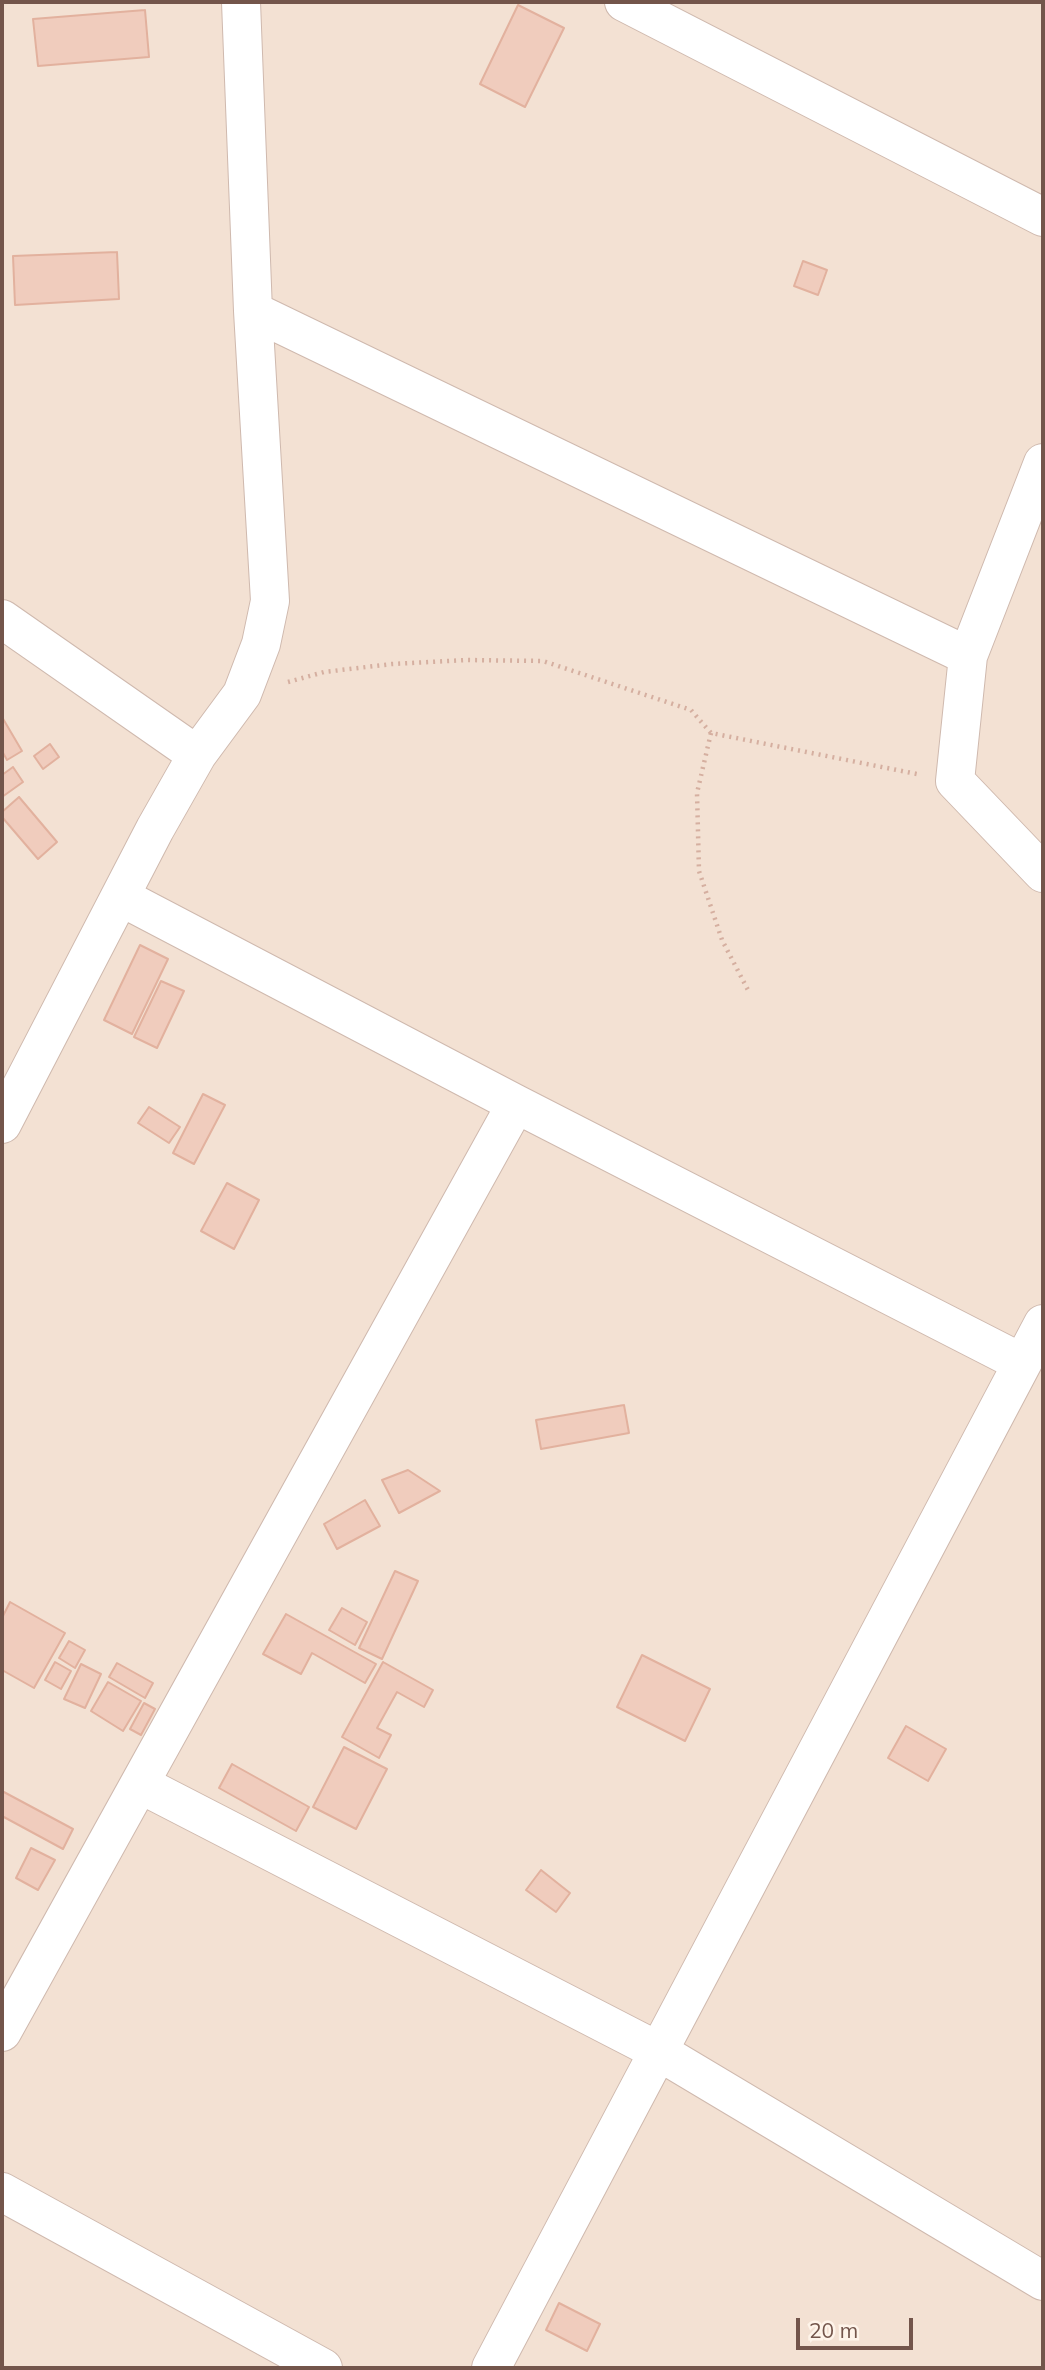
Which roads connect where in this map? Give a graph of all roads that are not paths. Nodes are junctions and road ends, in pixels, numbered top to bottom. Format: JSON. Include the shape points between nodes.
{"nodes":[{"id":1,"x":241,"y":2,"type":"edge"},
{"id":2,"x":624,"y":2,"type":"edge"},
{"id":3,"x":1043,"y":217,"type":"edge"},
{"id":4,"x":253,"y":311,"type":"junction"},
{"id":5,"x":1043,"y":463,"type":"edge"},
{"id":6,"x":2,"y":619,"type":"edge"},
{"id":7,"x":968,"y":656,"type":"junction"},
{"id":8,"x":197,"y":755,"type":"junction"},
{"id":9,"x":1043,"y":873,"type":"edge"},
{"id":10,"x":121,"y":897,"type":"junction"},
{"id":11,"x":516,"y":1104,"type":"junction"},
{"id":12,"x":2,"y":1124,"type":"edge"},
{"id":13,"x":1043,"y":1324,"type":"edge"},
{"id":14,"x":1021,"y":1363,"type":"junction"},
{"id":15,"x":140,"y":1784,"type":"junction"},
{"id":16,"x":2,"y":2032,"type":"edge"},
{"id":17,"x":658,"y":2051,"type":"junction"},
{"id":18,"x":2,"y":2192,"type":"edge"},
{"id":19,"x":1043,"y":2281,"type":"edge"},
{"id":20,"x":323,"y":2368,"type":"edge"},
{"id":21,"x":491,"y":2368,"type":"edge"}],
"edges":[{"from":1,"to":4,"type":"street"},
{"from":2,"to":3,"type":"street"},
{"from":4,"to":7,"type":"street"},
{"from":4,"to":8,"type":"street","via":[[270,601],[261,644],[242,694]]},
{"from":5,"to":7,"type":"street"},
{"from":6,"to":8,"type":"street"},
{"from":7,"to":9,"type":"street","via":[[955,781]]},
{"from":8,"to":10,"type":"street"},
{"from":10,"to":11,"type":"street"},
{"from":10,"to":12,"type":"street"},
{"from":11,"to":14,"type":"street"},
{"from":11,"to":15,"type":"street"},
{"from":13,"to":14,"type":"street"},
{"from":14,"to":17,"type":"street"},
{"from":15,"to":16,"type":"street"},
{"from":15,"to":17,"type":"street"},
{"from":17,"to":19,"type":"street"},
{"from":17,"to":21,"type":"street"},
{"from":18,"to":20,"type":"street"}]}
